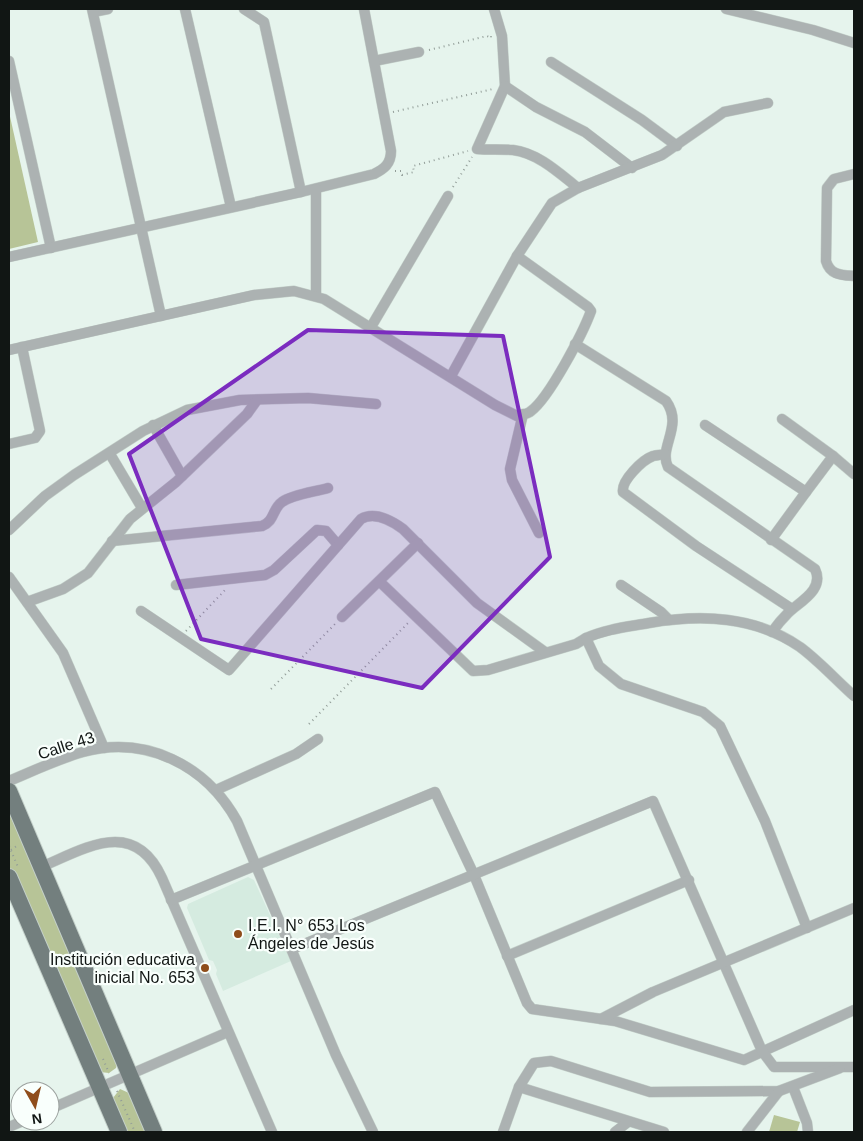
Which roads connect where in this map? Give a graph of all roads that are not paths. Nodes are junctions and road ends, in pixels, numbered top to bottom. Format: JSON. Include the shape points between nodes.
{"nodes":[{"id":1,"x":108,"y":9,"type":"edge"},
{"id":2,"x":185,"y":9,"type":"edge"},
{"id":3,"x":262,"y":9,"type":"edge"},
{"id":4,"x":364,"y":9,"type":"edge"},
{"id":5,"x":494,"y":9,"type":"edge"},
{"id":6,"x":726,"y":9,"type":"edge"},
{"id":7,"x":247,"y":10,"type":"edge"},
{"id":8,"x":92,"y":11,"type":"edge"},
{"id":9,"x":264,"y":22,"type":"junction"},
{"id":10,"x":854,"y":43,"type":"edge"},
{"id":11,"x":422,"y":51,"type":"road end"},
{"id":12,"x":9,"y":61,"type":"edge"},
{"id":13,"x":374,"y":61,"type":"junction"},
{"id":14,"x":551,"y":62,"type":"dead end"},
{"id":15,"x":505,"y":86,"type":"junction"},
{"id":16,"x":768,"y":103,"type":"dead end"},
{"id":17,"x":677,"y":146,"type":"junction"},
{"id":18,"x":632,"y":168,"type":"junction"},
{"id":19,"x":854,"y":174,"type":"edge"},
{"id":20,"x":578,"y":188,"type":"junction"},
{"id":21,"x":316,"y":189,"type":"junction"},
{"id":22,"x":301,"y":192,"type":"junction"},
{"id":23,"x":448,"y":196,"type":"road end"},
{"id":24,"x":231,"y":207,"type":"junction"},
{"id":25,"x":141,"y":228,"type":"junction"},
{"id":26,"x":51,"y":248,"type":"junction"},
{"id":27,"x":517,"y":256,"type":"junction"},
{"id":28,"x":9,"y":257,"type":"edge"},
{"id":29,"x":854,"y":276,"type":"edge"},
{"id":30,"x":316,"y":296,"type":"junction"},
{"id":31,"x":161,"y":316,"type":"junction"},
{"id":32,"x":371,"y":327,"type":"junction"},
{"id":33,"x":576,"y":344,"type":"junction"},
{"id":34,"x":22,"y":347,"type":"junction"},
{"id":35,"x":9,"y":350,"type":"edge"},
{"id":36,"x":451,"y":376,"type":"junction"},
{"id":37,"x":257,"y":400,"type":"junction"},
{"id":38,"x":376,"y":404,"type":"dead end"},
{"id":39,"x":523,"y":414,"type":"junction"},
{"id":40,"x":782,"y":419,"type":"dead end"},
{"id":41,"x":153,"y":425,"type":"junction"},
{"id":42,"x":705,"y":425,"type":"dead end"},
{"id":43,"x":9,"y":444,"type":"edge"},
{"id":44,"x":110,"y":454,"type":"junction"},
{"id":45,"x":665,"y":454,"type":"junction"},
{"id":46,"x":833,"y":456,"type":"junction"},
{"id":47,"x":854,"y":474,"type":"edge"},
{"id":48,"x":182,"y":476,"type":"junction"},
{"id":49,"x":328,"y":488,"type":"dead end"},
{"id":50,"x":806,"y":492,"type":"junction"},
{"id":51,"x":142,"y":508,"type":"junction"},
{"id":52,"x":9,"y":530,"type":"edge"},
{"id":53,"x":540,"y":533,"type":"dead end"},
{"id":54,"x":771,"y":540,"type":"junction"},
{"id":55,"x":112,"y":541,"type":"junction"},
{"id":56,"x":418,"y":543,"type":"junction"},
{"id":57,"x":338,"y":544,"type":"junction"},
{"id":58,"x":9,"y":577,"type":"edge"},
{"id":59,"x":380,"y":582,"type":"junction"},
{"id":60,"x":176,"y":585,"type":"dead end"},
{"id":61,"x":621,"y":585,"type":"dead end"},
{"id":62,"x":27,"y":602,"type":"junction"},
{"id":63,"x":792,"y":609,"type":"junction"},
{"id":64,"x":141,"y":610,"type":"dead end"},
{"id":65,"x":342,"y":617,"type":"road end"},
{"id":66,"x":669,"y":620,"type":"junction"},
{"id":67,"x":772,"y":632,"type":"junction"},
{"id":68,"x":586,"y":638,"type":"junction"},
{"id":69,"x":545,"y":652,"type":"junction"},
{"id":70,"x":854,"y":696,"type":"edge"},
{"id":71,"x":318,"y":739,"type":"dead end"},
{"id":72,"x":104,"y":748,"type":"junction"},
{"id":73,"x":9,"y":781,"type":"edge"},
{"id":74,"x":216,"y":790,"type":"junction"},
{"id":75,"x":9,"y":791,"type":"edge"},
{"id":76,"x":256,"y":865,"type":"junction"},
{"id":77,"x":41,"y":867,"type":"junction"},
{"id":78,"x":474,"y":875,"type":"junction"},
{"id":79,"x":9,"y":877,"type":"edge"},
{"id":80,"x":689,"y":880,"type":"junction"},
{"id":81,"x":171,"y":900,"type":"junction"},
{"id":82,"x":854,"y":908,"type":"edge"},
{"id":83,"x":807,"y":928,"type":"junction"},
{"id":84,"x":292,"y":949,"type":"junction"},
{"id":85,"x":507,"y":956,"type":"junction"},
{"id":86,"x":725,"y":963,"type":"junction"},
{"id":87,"x":854,"y":1010,"type":"edge"},
{"id":88,"x":601,"y":1019,"type":"junction"},
{"id":89,"x":228,"y":1032,"type":"junction"},
{"id":90,"x":762,"y":1051,"type":"junction"},
{"id":91,"x":850,"y":1066,"type":"edge"},
{"id":92,"x":129,"y":1074,"type":"junction"},
{"id":93,"x":99,"y":1087,"type":"junction"},
{"id":94,"x":519,"y":1087,"type":"junction"},
{"id":95,"x":793,"y":1087,"type":"junction"},
{"id":96,"x":779,"y":1091,"type":"junction"},
{"id":97,"x":60,"y":1105,"type":"edge"},
{"id":98,"x":628,"y":1122,"type":"junction"},
{"id":99,"x":119,"y":1132,"type":"edge"},
{"id":100,"x":154,"y":1132,"type":"edge"},
{"id":101,"x":272,"y":1132,"type":"edge"},
{"id":102,"x":373,"y":1132,"type":"edge"},
{"id":103,"x":503,"y":1132,"type":"edge"},
{"id":104,"x":615,"y":1132,"type":"edge"},
{"id":105,"x":664,"y":1132,"type":"edge"},
{"id":106,"x":747,"y":1132,"type":"edge"},
{"id":107,"x":808,"y":1132,"type":"edge"}],
"edges":[{"from":1,"to":8,"type":"street"},
{"from":2,"to":24,"type":"street"},
{"from":3,"to":9,"type":"street"},
{"from":4,"to":13,"type":"street"},
{"from":5,"to":15,"type":"street","via":[[502,36]]},
{"from":6,"to":10,"type":"street"},
{"from":7,"to":9,"type":"street"},
{"from":8,"to":25,"type":"street"},
{"from":9,"to":22,"type":"street"},
{"from":11,"to":13,"type":"street"},
{"from":12,"to":26,"type":"street"},
{"from":13,"to":21,"type":"street","via":[[391,152],[389,162],[374,174]]},
{"from":14,"to":17,"type":"street"},
{"from":15,"to":18,"type":"street","via":[[585,132]]},
{"from":15,"to":20,"type":"street","via":[[477,148],[514,150],[529,155],[546,163]]},
{"from":16,"to":17,"type":"street","via":[[724,112]]},
{"from":17,"to":18,"type":"street"},
{"from":18,"to":20,"type":"street"},
{"from":19,"to":29,"type":"street","via":[[834,180],[827,188],[826,261],[835,273]]},
{"from":20,"to":27,"type":"street","via":[[552,203]]},
{"from":21,"to":22,"type":"street"},
{"from":21,"to":30,"type":"street"},
{"from":22,"to":24,"type":"street"},
{"from":23,"to":32,"type":"street"},
{"from":24,"to":25,"type":"street"},
{"from":25,"to":26,"type":"street"},
{"from":25,"to":31,"type":"street"},
{"from":26,"to":28,"type":"street"},
{"from":27,"to":33,"type":"street","via":[[590,308]]},
{"from":27,"to":36,"type":"street"},
{"from":30,"to":31,"type":"street","via":[[278,291]]},
{"from":30,"to":32,"type":"street"},
{"from":31,"to":34,"type":"street"},
{"from":32,"to":36,"type":"street"},
{"from":33,"to":39,"type":"street","via":[[543,397],[530,412]]},
{"from":33,"to":45,"type":"street","via":[[666,401],[672,412],[672,423]]},
{"from":34,"to":35,"type":"street"},
{"from":34,"to":43,"type":"street","via":[[40,431],[35,438]]},
{"from":36,"to":39,"type":"street","via":[[494,405],[517,416]]},
{"from":37,"to":38,"type":"street","via":[[331,399]]},
{"from":37,"to":41,"type":"street","via":[[199,407]]},
{"from":37,"to":48,"type":"street"},
{"from":39,"to":53,"type":"street","via":[[510,469],[512,480]]},
{"from":40,"to":46,"type":"street"},
{"from":41,"to":44,"type":"street"},
{"from":41,"to":48,"type":"street"},
{"from":42,"to":50,"type":"street"},
{"from":44,"to":51,"type":"street"},
{"from":44,"to":52,"type":"street","via":[[45,496]]},
{"from":45,"to":54,"type":"street","via":[[668,467]]},
{"from":45,"to":63,"type":"street","via":[[641,463],[623,486],[623,492],[696,546]]},
{"from":46,"to":47,"type":"street"},
{"from":46,"to":50,"type":"street"},
{"from":48,"to":51,"type":"street"},
{"from":49,"to":55,"type":"street","via":[[284,501],[270,521],[262,526]]},
{"from":50,"to":54,"type":"street"},
{"from":51,"to":55,"type":"street"},
{"from":54,"to":63,"type":"street","via":[[817,572],[812,592]]},
{"from":55,"to":62,"type":"street","via":[[81,578],[58,591]]},
{"from":56,"to":57,"type":"street","via":[[393,522],[373,516],[361,519]]},
{"from":56,"to":59,"type":"street"},
{"from":56,"to":69,"type":"street","via":[[477,603]]},
{"from":57,"to":60,"type":"street","via":[[326,531],[317,530],[265,575]]},
{"from":57,"to":64,"type":"street","via":[[229,670]]},
{"from":58,"to":62,"type":"street"},
{"from":59,"to":65,"type":"street"},
{"from":59,"to":69,"type":"street","via":[[472,671],[488,670]]},
{"from":61,"to":66,"type":"street"},
{"from":62,"to":72,"type":"street","via":[[63,653]]},
{"from":63,"to":67,"type":"street"},
{"from":66,"to":67,"type":"street","via":[[736,620]]},
{"from":66,"to":68,"type":"street","via":[[607,630]]},
{"from":67,"to":70,"type":"street","via":[[801,648]]},
{"from":68,"to":69,"type":"street"},
{"from":68,"to":83,"type":"street","via":[[599,666],[621,684],[703,712],[720,726],[765,821]]},
{"from":71,"to":74,"type":"street","via":[[296,754]]},
{"from":72,"to":73,"type":"street","name":"Calle 43","via":[[78,754]]},
{"from":72,"to":74,"type":"street","name":"Calle 43","via":[[135,748],[167,756],[194,770]]},
{"from":74,"to":76,"type":"street","name":"Calle 43","via":[[237,820]]},
{"from":75,"to":77,"type":"main road"},
{"from":76,"to":78,"type":"street","via":[[435,792]]},
{"from":76,"to":81,"type":"street"},
{"from":76,"to":84,"type":"street","name":"Calle 43"},
{"from":77,"to":81,"type":"street","via":[[98,844],[127,842],[144,852],[155,864]]},
{"from":77,"to":92,"type":"main road"},
{"from":78,"to":80,"type":"street","via":[[653,801]]},
{"from":78,"to":84,"type":"street"},
{"from":78,"to":85,"type":"street"},
{"from":79,"to":93,"type":"main road"},
{"from":80,"to":85,"type":"street"},
{"from":80,"to":86,"type":"street"},
{"from":81,"to":89,"type":"street"},
{"from":82,"to":83,"type":"street"},
{"from":83,"to":86,"type":"street"},
{"from":84,"to":102,"type":"street","name":"Calle 43","via":[[336,1055]]},
{"from":85,"to":88,"type":"street","via":[[530,1007]]},
{"from":86,"to":88,"type":"street","via":[[653,992]]},
{"from":86,"to":90,"type":"street"},
{"from":87,"to":90,"type":"street"},
{"from":88,"to":90,"type":"street","via":[[739,1060],[754,1057]]},
{"from":89,"to":92,"type":"street"},
{"from":89,"to":101,"type":"street"},
{"from":90,"to":91,"type":"street","via":[[774,1067]]},
{"from":91,"to":95,"type":"street"},
{"from":92,"to":93,"type":"street"},
{"from":92,"to":100,"type":"main road"},
{"from":93,"to":97,"type":"street"},
{"from":93,"to":99,"type":"main road"},
{"from":94,"to":96,"type":"street","via":[[534,1063],[552,1061],[650,1092]]},
{"from":94,"to":98,"type":"street"},
{"from":94,"to":103,"type":"street"},
{"from":95,"to":96,"type":"street"},
{"from":95,"to":107,"type":"street"},
{"from":96,"to":106,"type":"street"},
{"from":98,"to":104,"type":"street"},
{"from":98,"to":105,"type":"street"}]}
